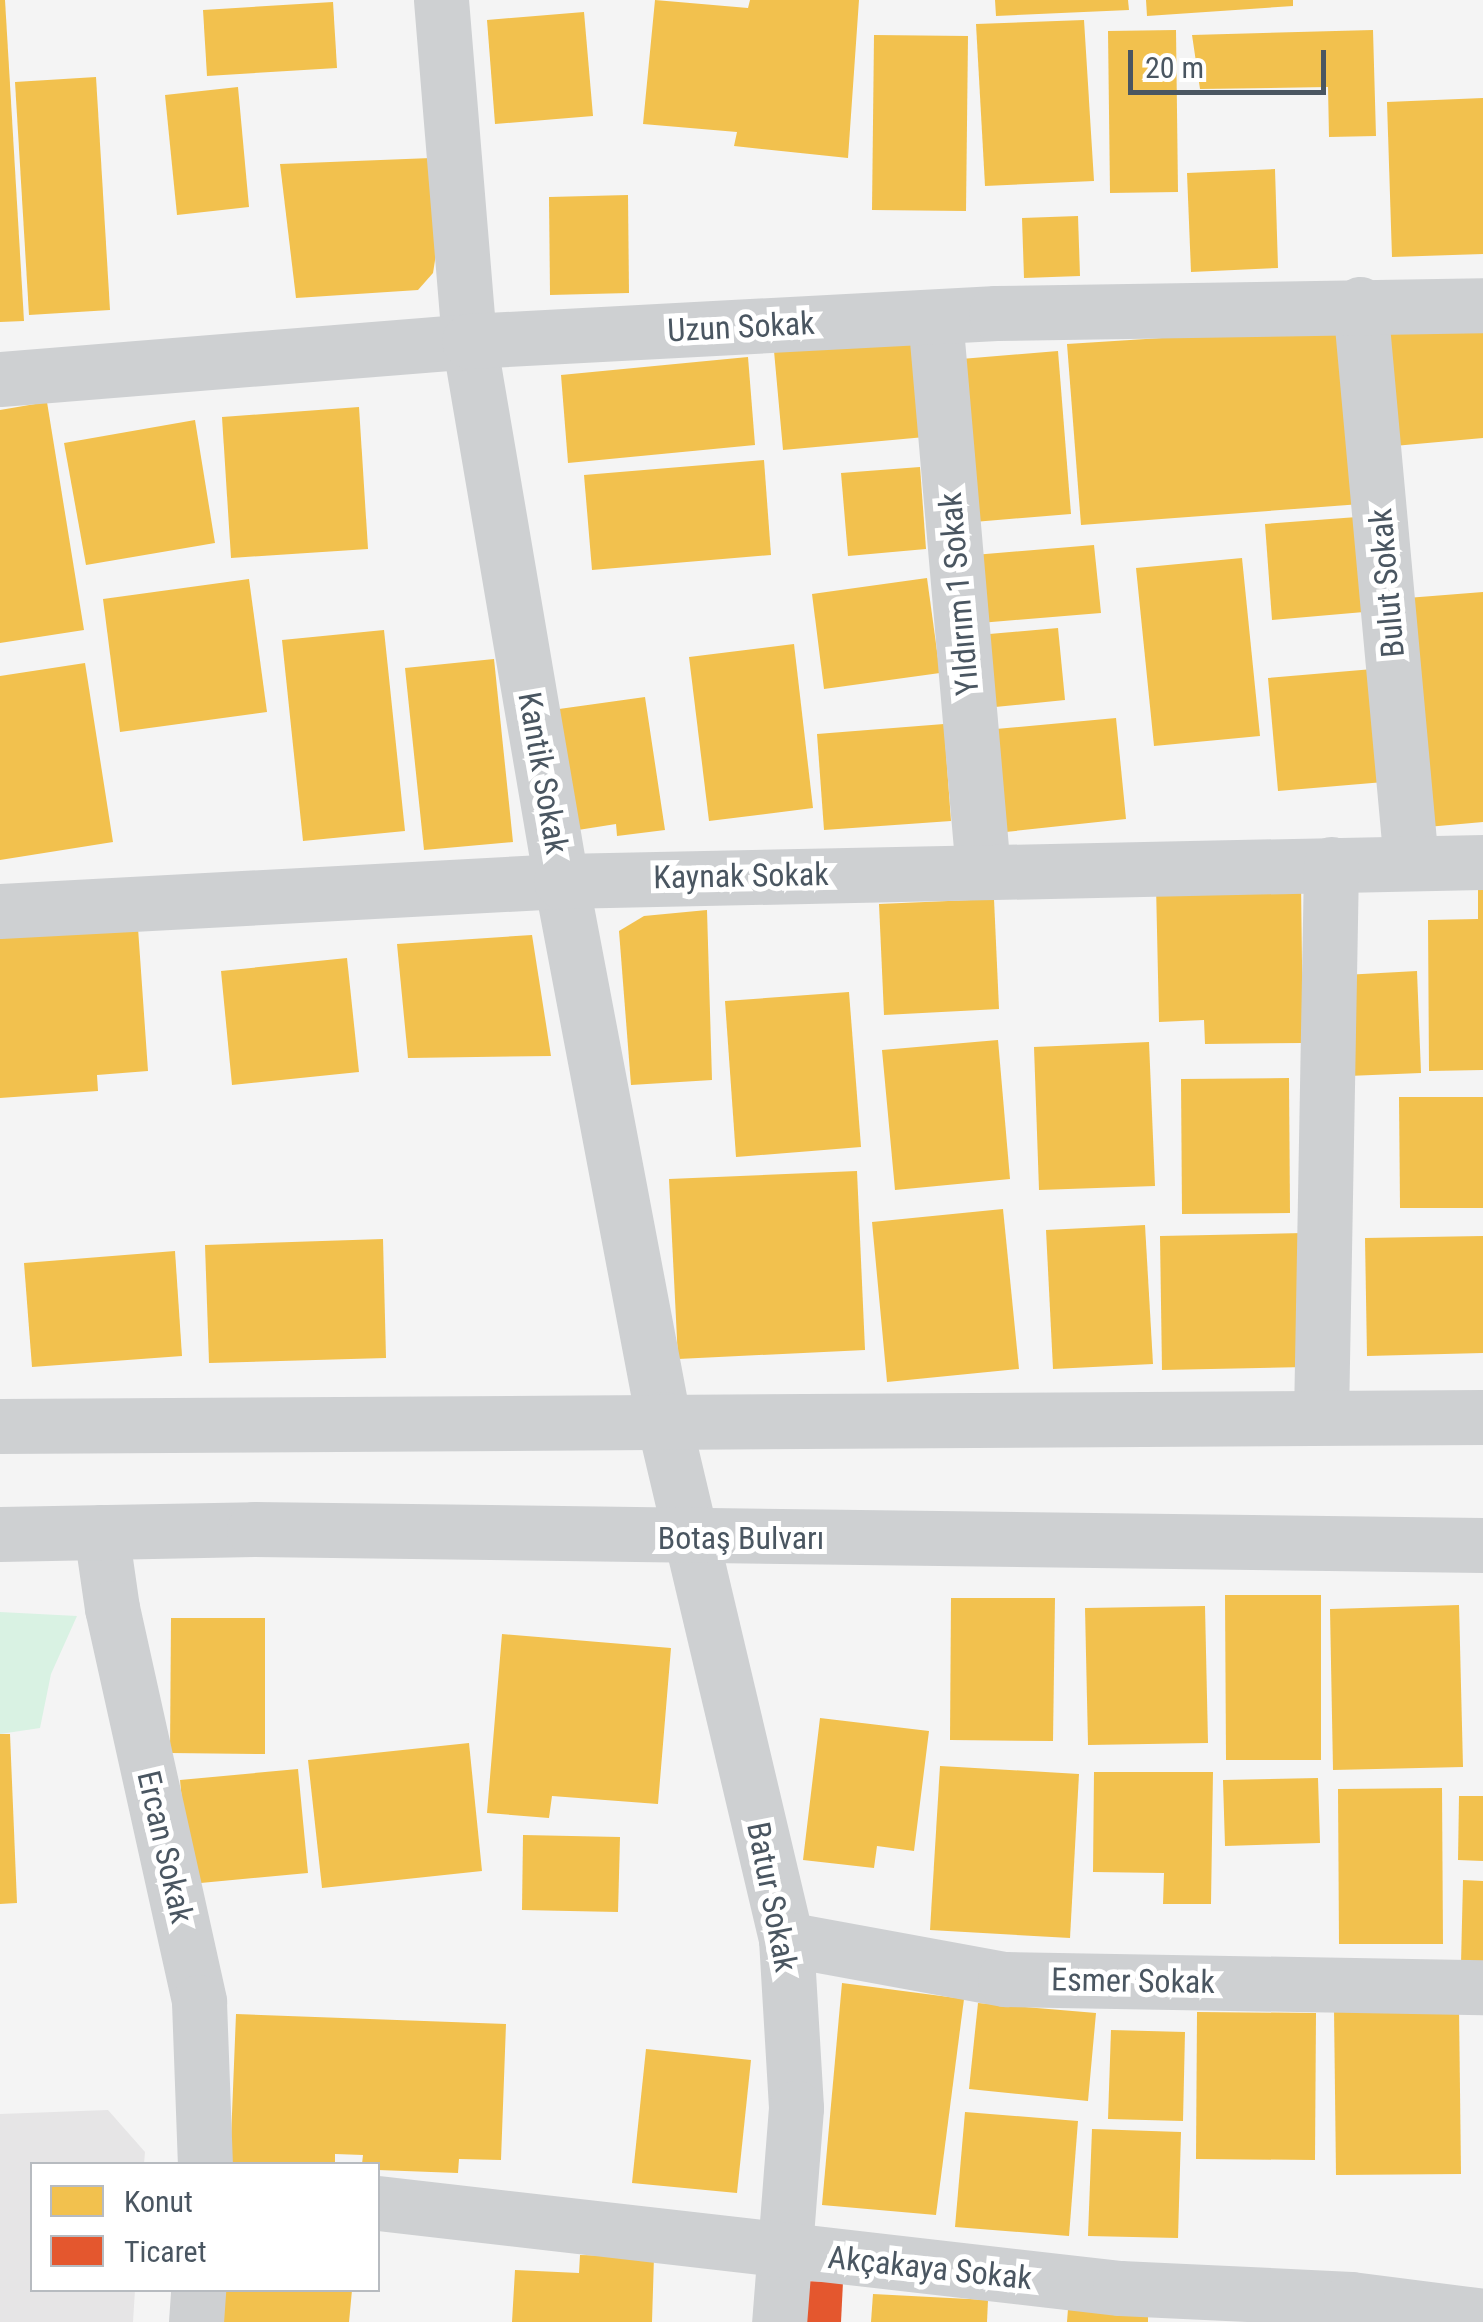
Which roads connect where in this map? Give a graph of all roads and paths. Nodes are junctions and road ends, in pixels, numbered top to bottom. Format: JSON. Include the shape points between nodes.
{"nodes":[{"id":1,"x":441,"y":0,"type":"edge"},
{"id":2,"x":1360,"y":304,"type":"junction"},
{"id":3,"x":1483,"y":305,"type":"edge"},
{"id":4,"x":935,"y":317,"type":"junction"},
{"id":5,"x":469,"y":341,"type":"junction"},
{"id":6,"x":0,"y":379,"type":"edge"},
{"id":7,"x":1483,"y":862,"type":"edge"},
{"id":8,"x":1411,"y":863,"type":"junction"},
{"id":9,"x":1331,"y":864,"type":"junction"},
{"id":10,"x":983,"y":871,"type":"junction"},
{"id":11,"x":562,"y":881,"type":"junction"},
{"id":12,"x":0,"y":911,"type":"edge"},
{"id":13,"x":1321,"y":1417,"type":"junction"},
{"id":14,"x":1483,"y":1417,"type":"edge"},
{"id":15,"x":663,"y":1419,"type":"junction"},
{"id":16,"x":0,"y":1426,"type":"edge"},
{"id":17,"x":101,"y":1532,"type":"junction"},
{"id":18,"x":0,"y":1534,"type":"edge"},
{"id":19,"x":690,"y":1539,"type":"junction"},
{"id":20,"x":1483,"y":1545,"type":"edge"},
{"id":21,"x":786,"y":1940,"type":"junction"},
{"id":22,"x":1483,"y":1987,"type":"edge"},
{"id":23,"x":205,"y":2162,"type":"edge"},
{"id":24,"x":380,"y":2203,"type":"edge"},
{"id":25,"x":785,"y":2253,"type":"junction"},
{"id":26,"x":198,"y":2292,"type":"edge"},
{"id":27,"x":1349,"y":2311,"type":"edge"},
{"id":28,"x":1483,"y":2316,"type":"edge"},
{"id":29,"x":196,"y":2322,"type":"edge"},
{"id":30,"x":779,"y":2322,"type":"edge"}],
"edges":[{"from":1,"to":5,"type":"street","name":"Kantik Sokak"},
{"from":2,"to":3,"type":"street","name":"Uzun Sokak"},
{"from":2,"to":4,"type":"street","name":"Uzun Sokak"},
{"from":2,"to":8,"type":"street","name":"Bulut Sokak"},
{"from":4,"to":5,"type":"street","name":"Uzun Sokak"},
{"from":4,"to":10,"type":"street","name":"Yıldırım 1 Sokak"},
{"from":5,"to":6,"type":"street","name":"Uzun Sokak"},
{"from":5,"to":11,"type":"street","name":"Kantik Sokak"},
{"from":7,"to":8,"type":"street","name":"Kaynak Sokak"},
{"from":8,"to":9,"type":"street","name":"Kaynak Sokak"},
{"from":9,"to":10,"type":"street","name":"Kaynak Sokak"},
{"from":9,"to":13,"type":"street"},
{"from":10,"to":11,"type":"street","name":"Kaynak Sokak"},
{"from":11,"to":12,"type":"street","name":"Kaynak Sokak"},
{"from":11,"to":15,"type":"street","name":"Kantik Sokak"},
{"from":13,"to":14,"type":"street"},
{"from":13,"to":15,"type":"street"},
{"from":15,"to":16,"type":"street"},
{"from":15,"to":19,"type":"street","name":"Kantik Sokak"},
{"from":17,"to":18,"type":"street","name":"Botaş Bulvarı"},
{"from":17,"to":19,"type":"street","name":"Botaş Bulvarı"},
{"from":17,"to":23,"type":"street","name":"Ercan Sokak","via":[[199,2002]]},
{"from":19,"to":20,"type":"street","name":"Botaş Bulvarı","via":[[1228,1537]]},
{"from":19,"to":21,"type":"street","name":"Batur Sokak"},
{"from":21,"to":22,"type":"street","name":"Esmer Sokak","via":[[1004,1980]]},
{"from":21,"to":25,"type":"street","name":"Batur Sokak","via":[[796,2108]]},
{"from":24,"to":25,"type":"street","name":"Akçakaya Sokak"},
{"from":25,"to":27,"type":"street","name":"Akçakaya Sokak"},
{"from":25,"to":30,"type":"street","name":"Batur Sokak"},
{"from":26,"to":29,"type":"street"},
{"from":27,"to":28,"type":"street","name":"Akçakaya Sokak"}]}
